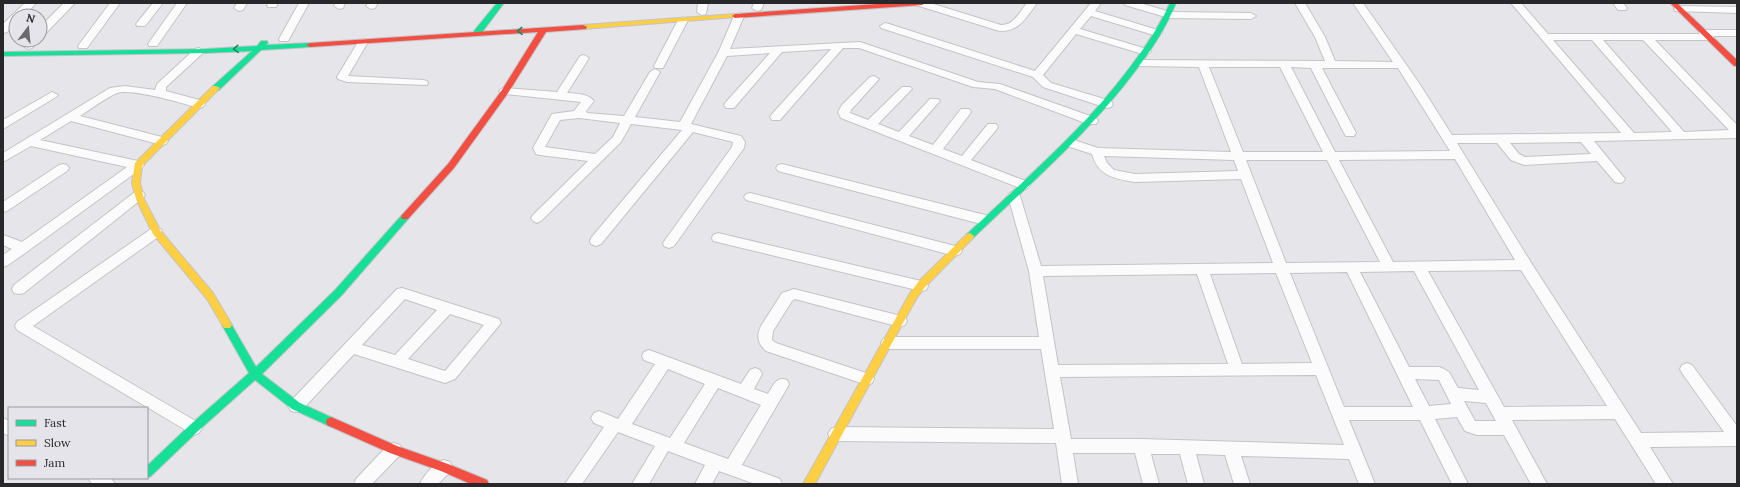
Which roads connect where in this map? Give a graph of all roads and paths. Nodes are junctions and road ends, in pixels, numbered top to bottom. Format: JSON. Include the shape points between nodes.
{"nodes":[{"id":1,"x":70,"y":3,"type":"edge"},
{"id":2,"x":116,"y":3,"type":"edge"},
{"id":3,"x":158,"y":3,"type":"edge"},
{"id":4,"x":182,"y":3,"type":"edge"},
{"id":5,"x":304,"y":3,"type":"edge"},
{"id":6,"x":500,"y":3,"type":"edge"},
{"id":7,"x":511,"y":3,"type":"edge"},
{"id":8,"x":829,"y":3,"type":"edge"},
{"id":9,"x":921,"y":3,"type":"edge"},
{"id":10,"x":1032,"y":3,"type":"edge"},
{"id":11,"x":1096,"y":3,"type":"edge"},
{"id":12,"x":1130,"y":3,"type":"edge"},
{"id":13,"x":1173,"y":3,"type":"edge"},
{"id":14,"x":1300,"y":3,"type":"edge"},
{"id":15,"x":1358,"y":3,"type":"edge"},
{"id":16,"x":1516,"y":3,"type":"edge"},
{"id":17,"x":758,"y":6,"type":"edge"},
{"id":18,"x":1676,"y":6,"type":"edge"},
{"id":19,"x":703,"y":8,"type":"edge"},
{"id":20,"x":1737,"y":10,"type":"edge"},
{"id":21,"x":1089,"y":12,"type":"junction"},
{"id":22,"x":1169,"y":14,"type":"junction"},
{"id":23,"x":739,"y":16,"type":"junction"},
{"id":24,"x":1251,"y":16,"type":"dead end"},
{"id":25,"x":683,"y":20,"type":"junction"},
{"id":26,"x":141,"y":24,"type":"dead end"},
{"id":27,"x":495,"y":24,"type":"junction"},
{"id":28,"x":48,"y":25,"type":"edge"},
{"id":29,"x":482,"y":25,"type":"junction"},
{"id":30,"x":885,"y":26,"type":"dead end"},
{"id":31,"x":543,"y":30,"type":"junction"},
{"id":32,"x":1074,"y":30,"type":"junction"},
{"id":33,"x":490,"y":32,"type":"junction"},
{"id":34,"x":1737,"y":32,"type":"edge"},
{"id":35,"x":476,"y":33,"type":"junction"},
{"id":36,"x":1158,"y":33,"type":"junction"},
{"id":37,"x":1706,"y":35,"type":"junction"},
{"id":38,"x":1547,"y":37,"type":"junction"},
{"id":39,"x":1595,"y":37,"type":"junction"},
{"id":40,"x":1647,"y":38,"type":"junction"},
{"id":41,"x":267,"y":39,"type":"junction"},
{"id":42,"x":284,"y":39,"type":"junction"},
{"id":43,"x":363,"y":42,"type":"junction"},
{"id":44,"x":48,"y":44,"type":"edge"},
{"id":45,"x":153,"y":44,"type":"junction"},
{"id":46,"x":840,"y":45,"type":"junction"},
{"id":47,"x":83,"y":46,"type":"junction"},
{"id":48,"x":259,"y":47,"type":"junction"},
{"id":49,"x":779,"y":49,"type":"junction"},
{"id":50,"x":199,"y":51,"type":"junction"},
{"id":51,"x":1146,"y":52,"type":"junction"},
{"id":52,"x":723,"y":53,"type":"junction"},
{"id":53,"x":3,"y":54,"type":"edge"},
{"id":54,"x":584,"y":58,"type":"dead end"},
{"id":55,"x":1138,"y":63,"type":"junction"},
{"id":56,"x":1203,"y":64,"type":"junction"},
{"id":57,"x":1331,"y":64,"type":"junction"},
{"id":58,"x":1737,"y":64,"type":"edge"},
{"id":59,"x":1284,"y":65,"type":"junction"},
{"id":60,"x":1315,"y":65,"type":"junction"},
{"id":61,"x":1400,"y":65,"type":"junction"},
{"id":62,"x":1037,"y":75,"type":"junction"},
{"id":63,"x":874,"y":79,"type":"dead end"},
{"id":64,"x":423,"y":83,"type":"dead end"},
{"id":65,"x":906,"y":89,"type":"dead end"},
{"id":66,"x":505,"y":91,"type":"junction"},
{"id":67,"x":162,"y":94,"type":"junction"},
{"id":68,"x":52,"y":95,"type":"dead end"},
{"id":69,"x":560,"y":96,"type":"junction"},
{"id":70,"x":934,"y":100,"type":"dead end"},
{"id":71,"x":199,"y":104,"type":"junction"},
{"id":72,"x":1107,"y":104,"type":"junction"},
{"id":73,"x":730,"y":105,"type":"dead end"},
{"id":74,"x":965,"y":112,"type":"dead end"},
{"id":75,"x":581,"y":114,"type":"junction"},
{"id":76,"x":69,"y":117,"type":"junction"},
{"id":77,"x":776,"y":117,"type":"dead end"},
{"id":78,"x":629,"y":119,"type":"junction"},
{"id":79,"x":1092,"y":121,"type":"junction"},
{"id":80,"x":3,"y":125,"type":"edge"},
{"id":81,"x":870,"y":125,"type":"junction"},
{"id":82,"x":687,"y":127,"type":"junction"},
{"id":83,"x":992,"y":127,"type":"dead end"},
{"id":84,"x":1350,"y":133,"type":"dead end"},
{"id":85,"x":1737,"y":133,"type":"edge"},
{"id":86,"x":1681,"y":135,"type":"junction"},
{"id":87,"x":1630,"y":136,"type":"junction"},
{"id":88,"x":901,"y":137,"type":"junction"},
{"id":89,"x":1584,"y":138,"type":"junction"},
{"id":90,"x":1450,"y":139,"type":"junction"},
{"id":91,"x":1500,"y":139,"type":"junction"},
{"id":92,"x":162,"y":141,"type":"junction"},
{"id":93,"x":29,"y":142,"type":"junction"},
{"id":94,"x":1071,"y":143,"type":"junction"},
{"id":95,"x":936,"y":150,"type":"junction"},
{"id":96,"x":1097,"y":152,"type":"junction"},
{"id":97,"x":1459,"y":155,"type":"junction"},
{"id":98,"x":1238,"y":156,"type":"junction"},
{"id":99,"x":1333,"y":156,"type":"junction"},
{"id":100,"x":1600,"y":157,"type":"junction"},
{"id":101,"x":3,"y":158,"type":"edge"},
{"id":102,"x":598,"y":158,"type":"junction"},
{"id":103,"x":964,"y":161,"type":"junction"},
{"id":104,"x":138,"y":166,"type":"junction"},
{"id":105,"x":63,"y":168,"type":"dead end"},
{"id":106,"x":782,"y":168,"type":"dead end"},
{"id":107,"x":1246,"y":175,"type":"junction"},
{"id":108,"x":1619,"y":179,"type":"dead end"},
{"id":109,"x":1024,"y":185,"type":"junction"},
{"id":110,"x":139,"y":195,"type":"junction"},
{"id":111,"x":1014,"y":196,"type":"junction"},
{"id":112,"x":750,"y":197,"type":"dead end"},
{"id":113,"x":3,"y":208,"type":"edge"},
{"id":114,"x":537,"y":218,"type":"dead end"},
{"id":115,"x":985,"y":220,"type":"junction"},
{"id":116,"x":156,"y":232,"type":"junction"},
{"id":117,"x":718,"y":238,"type":"dead end"},
{"id":118,"x":3,"y":240,"type":"edge"},
{"id":119,"x":596,"y":241,"type":"dead end"},
{"id":120,"x":669,"y":243,"type":"dead end"},
{"id":121,"x":23,"y":248,"type":"junction"},
{"id":122,"x":955,"y":251,"type":"junction"},
{"id":123,"x":3,"y":262,"type":"edge"},
{"id":124,"x":1526,"y":265,"type":"junction"},
{"id":125,"x":1389,"y":266,"type":"junction"},
{"id":126,"x":1418,"y":266,"type":"junction"},
{"id":127,"x":1351,"y":267,"type":"junction"},
{"id":128,"x":1202,"y":268,"type":"junction"},
{"id":129,"x":1281,"y":268,"type":"junction"},
{"id":130,"x":1036,"y":271,"type":"junction"},
{"id":131,"x":921,"y":286,"type":"junction"},
{"id":132,"x":19,"y":289,"type":"dead end"},
{"id":133,"x":447,"y":308,"type":"junction"},
{"id":134,"x":900,"y":321,"type":"junction"},
{"id":135,"x":888,"y":343,"type":"junction"},
{"id":136,"x":1048,"y":343,"type":"junction"},
{"id":137,"x":351,"y":347,"type":"junction"},
{"id":138,"x":649,"y":356,"type":"dead end"},
{"id":139,"x":665,"y":361,"type":"junction"},
{"id":140,"x":397,"y":362,"type":"junction"},
{"id":141,"x":1321,"y":369,"type":"junction"},
{"id":142,"x":1237,"y":370,"type":"junction"},
{"id":143,"x":1688,"y":370,"type":"dead end"},
{"id":144,"x":1052,"y":371,"type":"junction"},
{"id":145,"x":1404,"y":373,"type":"junction"},
{"id":146,"x":255,"y":374,"type":"junction"},
{"id":147,"x":755,"y":374,"type":"dead end"},
{"id":148,"x":867,"y":379,"type":"junction"},
{"id":149,"x":715,"y":380,"type":"junction"},
{"id":150,"x":782,"y":384,"type":"dead end"},
{"id":151,"x":744,"y":392,"type":"junction"},
{"id":152,"x":1453,"y":394,"type":"junction"},
{"id":153,"x":1492,"y":397,"type":"junction"},
{"id":154,"x":771,"y":402,"type":"junction"},
{"id":155,"x":296,"y":406,"type":"junction"},
{"id":156,"x":1461,"y":410,"type":"junction"},
{"id":157,"x":1620,"y":412,"type":"junction"},
{"id":158,"x":1424,"y":413,"type":"junction"},
{"id":159,"x":1339,"y":414,"type":"junction"},
{"id":160,"x":1501,"y":414,"type":"junction"},
{"id":161,"x":599,"y":418,"type":"dead end"},
{"id":162,"x":618,"y":425,"type":"junction"},
{"id":163,"x":194,"y":428,"type":"junction"},
{"id":164,"x":1509,"y":428,"type":"junction"},
{"id":165,"x":836,"y":434,"type":"junction"},
{"id":166,"x":1737,"y":439,"type":"edge"},
{"id":167,"x":1637,"y":440,"type":"junction"},
{"id":168,"x":1062,"y":441,"type":"junction"},
{"id":169,"x":669,"y":445,"type":"junction"},
{"id":170,"x":1141,"y":446,"type":"junction"},
{"id":171,"x":1186,"y":447,"type":"junction"},
{"id":172,"x":1231,"y":448,"type":"junction"},
{"id":173,"x":394,"y":450,"type":"junction"},
{"id":174,"x":1354,"y":452,"type":"junction"},
{"id":175,"x":716,"y":462,"type":"junction"},
{"id":176,"x":444,"y":467,"type":"junction"},
{"id":177,"x":731,"y":468,"type":"junction"},
{"id":178,"x":148,"y":472,"type":"edge"},
{"id":179,"x":98,"y":479,"type":"edge"},
{"id":180,"x":107,"y":484,"type":"edge"},
{"id":181,"x":362,"y":484,"type":"edge"},
{"id":182,"x":428,"y":484,"type":"edge"},
{"id":183,"x":483,"y":484,"type":"edge"},
{"id":184,"x":573,"y":484,"type":"edge"},
{"id":185,"x":640,"y":484,"type":"edge"},
{"id":186,"x":703,"y":484,"type":"edge"},
{"id":187,"x":772,"y":484,"type":"edge"},
{"id":188,"x":810,"y":484,"type":"edge"},
{"id":189,"x":1070,"y":484,"type":"edge"},
{"id":190,"x":1151,"y":484,"type":"edge"},
{"id":191,"x":1196,"y":484,"type":"edge"},
{"id":192,"x":1242,"y":484,"type":"edge"},
{"id":193,"x":1367,"y":484,"type":"edge"},
{"id":194,"x":1460,"y":484,"type":"edge"},
{"id":195,"x":1539,"y":484,"type":"edge"},
{"id":196,"x":1665,"y":484,"type":"edge"}],
"edges":[{"from":1,"to":28,"type":"street"},
{"from":2,"to":47,"type":"street"},
{"from":3,"to":26,"type":"street"},
{"from":4,"to":45,"type":"street"},
{"from":5,"to":42,"type":"street"},
{"from":6,"to":29,"type":"street"},
{"from":7,"to":27,"type":"street"},
{"from":8,"to":17,"type":"street"},
{"from":9,"to":10,"type":"street","via":[[1000,28],[1010,28]]},
{"from":9,"to":23,"type":"street"},
{"from":11,"to":21,"type":"street"},
{"from":12,"to":22,"type":"street"},
{"from":13,"to":22,"type":"street"},
{"from":14,"to":57,"type":"street","via":[[1320,37]]},
{"from":15,"to":61,"type":"street"},
{"from":16,"to":38,"type":"street"},
{"from":17,"to":19,"type":"street"},
{"from":18,"to":20,"type":"street"},
{"from":18,"to":37,"type":"street"},
{"from":19,"to":27,"type":"street","via":[[575,21]]},
{"from":21,"to":32,"type":"street"},
{"from":21,"to":36,"type":"street"},
{"from":22,"to":24,"type":"street"},
{"from":22,"to":36,"type":"street"},
{"from":23,"to":25,"type":"street"},
{"from":23,"to":52,"type":"street"},
{"from":25,"to":31,"type":"street"},
{"from":25,"to":78,"type":"street"},
{"from":27,"to":29,"type":"street"},
{"from":27,"to":33,"type":"street"},
{"from":29,"to":35,"type":"street"},
{"from":29,"to":42,"type":"street","via":[[414,32]]},
{"from":30,"to":62,"type":"street"},
{"from":31,"to":33,"type":"street","one_way":true},
{"from":31,"to":66,"type":"street"},
{"from":32,"to":51,"type":"street"},
{"from":32,"to":62,"type":"street"},
{"from":33,"to":35,"type":"street"},
{"from":34,"to":37,"type":"street"},
{"from":35,"to":43,"type":"street"},
{"from":36,"to":51,"type":"street"},
{"from":37,"to":40,"type":"street"},
{"from":37,"to":58,"type":"street"},
{"from":38,"to":39,"type":"street"},
{"from":38,"to":87,"type":"street"},
{"from":39,"to":40,"type":"street"},
{"from":39,"to":86,"type":"street"},
{"from":40,"to":85,"type":"street"},
{"from":41,"to":42,"type":"street"},
{"from":41,"to":45,"type":"street"},
{"from":41,"to":48,"type":"street"},
{"from":43,"to":48,"type":"street"},
{"from":43,"to":64,"type":"street","via":[[342,77]]},
{"from":44,"to":47,"type":"street"},
{"from":45,"to":47,"type":"street"},
{"from":46,"to":49,"type":"street"},
{"from":46,"to":77,"type":"street"},
{"from":46,"to":79,"type":"street","via":[[870,48],[977,85],[996,86]]},
{"from":48,"to":50,"type":"street","one_way":true},
{"from":48,"to":71,"type":"street"},
{"from":49,"to":52,"type":"street"},
{"from":49,"to":73,"type":"street"},
{"from":50,"to":53,"type":"street"},
{"from":50,"to":67,"type":"street","via":[[161,86]]},
{"from":51,"to":55,"type":"street"},
{"from":52,"to":82,"type":"street"},
{"from":54,"to":69,"type":"street"},
{"from":55,"to":56,"type":"street"},
{"from":55,"to":72,"type":"street"},
{"from":56,"to":59,"type":"street"},
{"from":56,"to":98,"type":"street"},
{"from":57,"to":60,"type":"street"},
{"from":57,"to":61,"type":"street"},
{"from":59,"to":60,"type":"street"},
{"from":59,"to":99,"type":"street"},
{"from":60,"to":84,"type":"street"},
{"from":61,"to":90,"type":"street"},
{"from":62,"to":72,"type":"street","via":[[1047,85]]},
{"from":63,"to":81,"type":"street","via":[[844,112],[845,115]]},
{"from":65,"to":81,"type":"street"},
{"from":66,"to":69,"type":"street"},
{"from":66,"to":146,"type":"street","via":[[451,166],[338,293]]},
{"from":67,"to":71,"type":"street"},
{"from":67,"to":76,"type":"street","via":[[114,90]]},
{"from":68,"to":80,"type":"street"},
{"from":69,"to":75,"type":"street","via":[[586,99],[588,101],[580,111]]},
{"from":70,"to":88,"type":"street"},
{"from":71,"to":92,"type":"street"},
{"from":72,"to":79,"type":"street"},
{"from":74,"to":95,"type":"street"},
{"from":75,"to":78,"type":"street"},
{"from":75,"to":102,"type":"street","via":[[556,117],[539,148],[540,151]]},
{"from":76,"to":92,"type":"street"},
{"from":76,"to":93,"type":"street"},
{"from":78,"to":82,"type":"street"},
{"from":78,"to":102,"type":"street"},
{"from":79,"to":94,"type":"street"},
{"from":81,"to":88,"type":"street"},
{"from":82,"to":119,"type":"street"},
{"from":82,"to":120,"type":"street","via":[[737,139],[739,142],[738,148]]},
{"from":83,"to":103,"type":"street"},
{"from":85,"to":86,"type":"street"},
{"from":86,"to":87,"type":"street"},
{"from":87,"to":89,"type":"street"},
{"from":88,"to":95,"type":"street"},
{"from":89,"to":91,"type":"street"},
{"from":89,"to":100,"type":"street"},
{"from":90,"to":91,"type":"street"},
{"from":90,"to":97,"type":"street"},
{"from":91,"to":100,"type":"street","via":[[1515,157],[1524,161]]},
{"from":92,"to":104,"type":"street"},
{"from":93,"to":101,"type":"street"},
{"from":93,"to":104,"type":"street"},
{"from":94,"to":96,"type":"street"},
{"from":94,"to":109,"type":"street"},
{"from":95,"to":103,"type":"street"},
{"from":96,"to":98,"type":"street"},
{"from":96,"to":107,"type":"street","via":[[1101,166],[1108,172],[1135,178]]},
{"from":97,"to":99,"type":"street"},
{"from":97,"to":124,"type":"street"},
{"from":98,"to":99,"type":"street"},
{"from":98,"to":107,"type":"street"},
{"from":99,"to":125,"type":"street"},
{"from":100,"to":108,"type":"street"},
{"from":102,"to":114,"type":"street"},
{"from":103,"to":109,"type":"street"},
{"from":104,"to":110,"type":"street","via":[[136,183]]},
{"from":104,"to":121,"type":"street"},
{"from":105,"to":113,"type":"street"},
{"from":106,"to":115,"type":"street"},
{"from":107,"to":129,"type":"street"},
{"from":109,"to":111,"type":"street"},
{"from":110,"to":116,"type":"street"},
{"from":110,"to":132,"type":"street"},
{"from":111,"to":115,"type":"street"},
{"from":111,"to":130,"type":"street"},
{"from":112,"to":122,"type":"street"},
{"from":115,"to":122,"type":"street"},
{"from":116,"to":146,"type":"street","via":[[210,296]]},
{"from":116,"to":163,"type":"street","via":[[22,326]]},
{"from":117,"to":131,"type":"street"},
{"from":118,"to":121,"type":"street"},
{"from":121,"to":123,"type":"street"},
{"from":122,"to":131,"type":"street"},
{"from":124,"to":126,"type":"street"},
{"from":124,"to":157,"type":"street"},
{"from":125,"to":126,"type":"street"},
{"from":125,"to":127,"type":"street"},
{"from":126,"to":153,"type":"street"},
{"from":127,"to":129,"type":"street"},
{"from":127,"to":145,"type":"street"},
{"from":128,"to":129,"type":"street"},
{"from":128,"to":130,"type":"street"},
{"from":128,"to":142,"type":"street"},
{"from":129,"to":141,"type":"street"},
{"from":130,"to":136,"type":"street"},
{"from":131,"to":134,"type":"street"},
{"from":133,"to":137,"type":"street","via":[[402,293]]},
{"from":133,"to":140,"type":"street"},
{"from":133,"to":140,"type":"street","via":[[494,323],[450,375],[445,377]]},
{"from":134,"to":135,"type":"street"},
{"from":134,"to":148,"type":"street","via":[[794,294],[787,297],[766,330],[765,342],[770,347]]},
{"from":135,"to":136,"type":"street"},
{"from":135,"to":148,"type":"street"},
{"from":136,"to":144,"type":"street"},
{"from":137,"to":140,"type":"street"},
{"from":137,"to":155,"type":"street"},
{"from":138,"to":139,"type":"street"},
{"from":139,"to":149,"type":"street"},
{"from":139,"to":162,"type":"street"},
{"from":141,"to":142,"type":"street"},
{"from":141,"to":159,"type":"street"},
{"from":142,"to":144,"type":"street"},
{"from":143,"to":166,"type":"street"},
{"from":144,"to":168,"type":"street"},
{"from":145,"to":152,"type":"street","via":[[1439,373],[1444,376]]},
{"from":145,"to":158,"type":"street"},
{"from":146,"to":155,"type":"street"},
{"from":146,"to":163,"type":"street"},
{"from":147,"to":151,"type":"street"},
{"from":148,"to":165,"type":"street"},
{"from":149,"to":151,"type":"street"},
{"from":149,"to":169,"type":"street"},
{"from":150,"to":154,"type":"street"},
{"from":151,"to":154,"type":"street"},
{"from":152,"to":153,"type":"street"},
{"from":152,"to":156,"type":"street"},
{"from":153,"to":160,"type":"street"},
{"from":154,"to":177,"type":"street"},
{"from":155,"to":173,"type":"street"},
{"from":156,"to":158,"type":"street"},
{"from":156,"to":164,"type":"street","via":[[1470,426]]},
{"from":157,"to":160,"type":"street"},
{"from":157,"to":167,"type":"street"},
{"from":158,"to":159,"type":"street"},
{"from":158,"to":194,"type":"street"},
{"from":159,"to":174,"type":"street"},
{"from":160,"to":164,"type":"street"},
{"from":161,"to":162,"type":"street"},
{"from":162,"to":169,"type":"street"},
{"from":162,"to":184,"type":"street"},
{"from":163,"to":178,"type":"street"},
{"from":164,"to":195,"type":"street"},
{"from":165,"to":168,"type":"street"},
{"from":165,"to":188,"type":"street"},
{"from":166,"to":167,"type":"street"},
{"from":167,"to":196,"type":"street"},
{"from":168,"to":170,"type":"street"},
{"from":168,"to":189,"type":"street"},
{"from":169,"to":175,"type":"street"},
{"from":169,"to":185,"type":"street"},
{"from":170,"to":171,"type":"street"},
{"from":170,"to":190,"type":"street"},
{"from":171,"to":172,"type":"street"},
{"from":171,"to":191,"type":"street"},
{"from":172,"to":174,"type":"street"},
{"from":172,"to":192,"type":"street"},
{"from":173,"to":176,"type":"street"},
{"from":173,"to":181,"type":"street"},
{"from":174,"to":193,"type":"street"},
{"from":175,"to":177,"type":"street"},
{"from":175,"to":186,"type":"street"},
{"from":176,"to":182,"type":"street"},
{"from":176,"to":183,"type":"street"},
{"from":177,"to":187,"type":"street"},
{"from":179,"to":180,"type":"street"}]}
